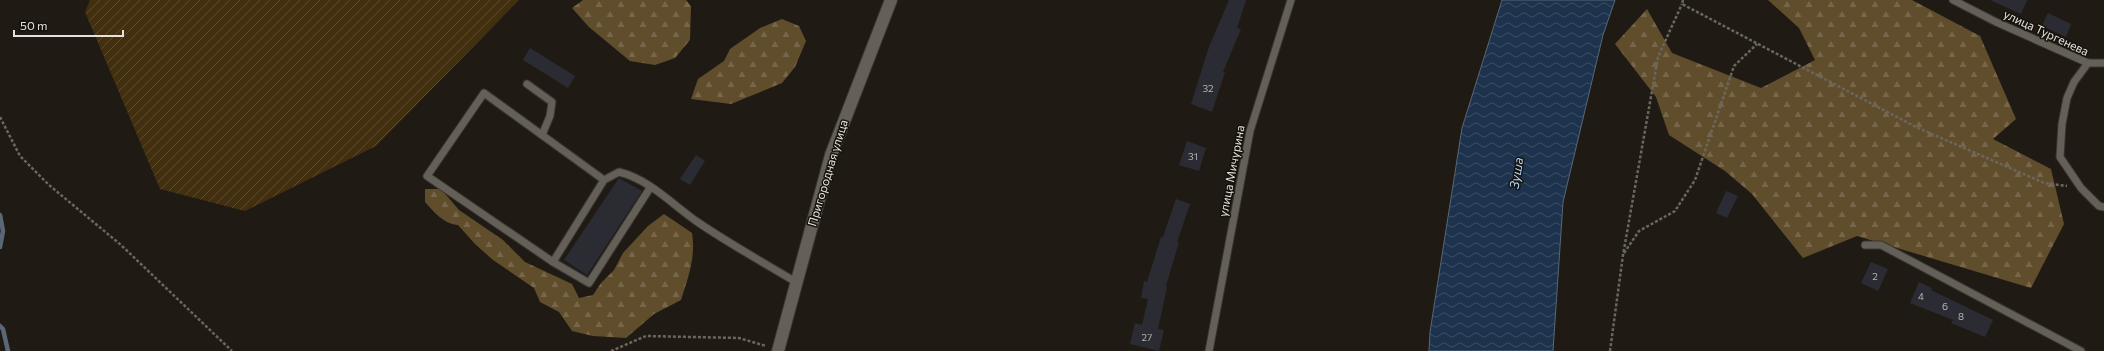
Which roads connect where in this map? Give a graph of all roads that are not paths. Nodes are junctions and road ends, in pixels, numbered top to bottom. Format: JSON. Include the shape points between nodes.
{"nodes":[{"id":1,"x":891,"y":0,"type":"edge"},
{"id":2,"x":1291,"y":0,"type":"edge"},
{"id":3,"x":1953,"y":0,"type":"edge"},
{"id":4,"x":2088,"y":63,"type":"junction"},
{"id":5,"x":2104,"y":63,"type":"edge"},
{"id":6,"x":527,"y":84,"type":"dead end"},
{"id":7,"x":542,"y":135,"type":"junction"},
{"id":8,"x":604,"y":180,"type":"junction"},
{"id":9,"x":650,"y":188,"type":"junction"},
{"id":10,"x":2104,"y":207,"type":"edge"},
{"id":11,"x":1865,"y":245,"type":"dead end"},
{"id":12,"x":553,"y":262,"type":"junction"},
{"id":13,"x":796,"y":282,"type":"junction"},
{"id":14,"x":779,"y":350,"type":"edge"},
{"id":15,"x":1209,"y":351,"type":"edge"},
{"id":16,"x":2081,"y":351,"type":"edge"}],
"edges":[{"from":1,"to":13,"type":"street","name":"Пригородная улица","via":[[831,155]]},
{"from":2,"to":15,"type":"lane","name":"улица Мичурина","via":[[1250,131]]},
{"from":3,"to":4,"type":"lane","name":"улица Тургенева"},
{"from":4,"to":5,"type":"lane"},
{"from":4,"to":10,"type":"lane","name":"улица Тургенева","via":[[2074,82],[2067,98],[2060,157],[2081,188],[2099,206]]},
{"from":6,"to":7,"type":"lane","via":[[552,102],[550,116]]},
{"from":7,"to":8,"type":"lane"},
{"from":7,"to":12,"type":"lane","via":[[484,93],[427,176]]},
{"from":8,"to":9,"type":"lane","via":[[619,172]]},
{"from":8,"to":12,"type":"lane"},
{"from":9,"to":12,"type":"lane","via":[[589,283]]},
{"from":9,"to":13,"type":"lane","via":[[700,224]]},
{"from":11,"to":16,"type":"lane","via":[[1881,245]]},
{"from":13,"to":14,"type":"street","name":"Пригородная улица"}]}
